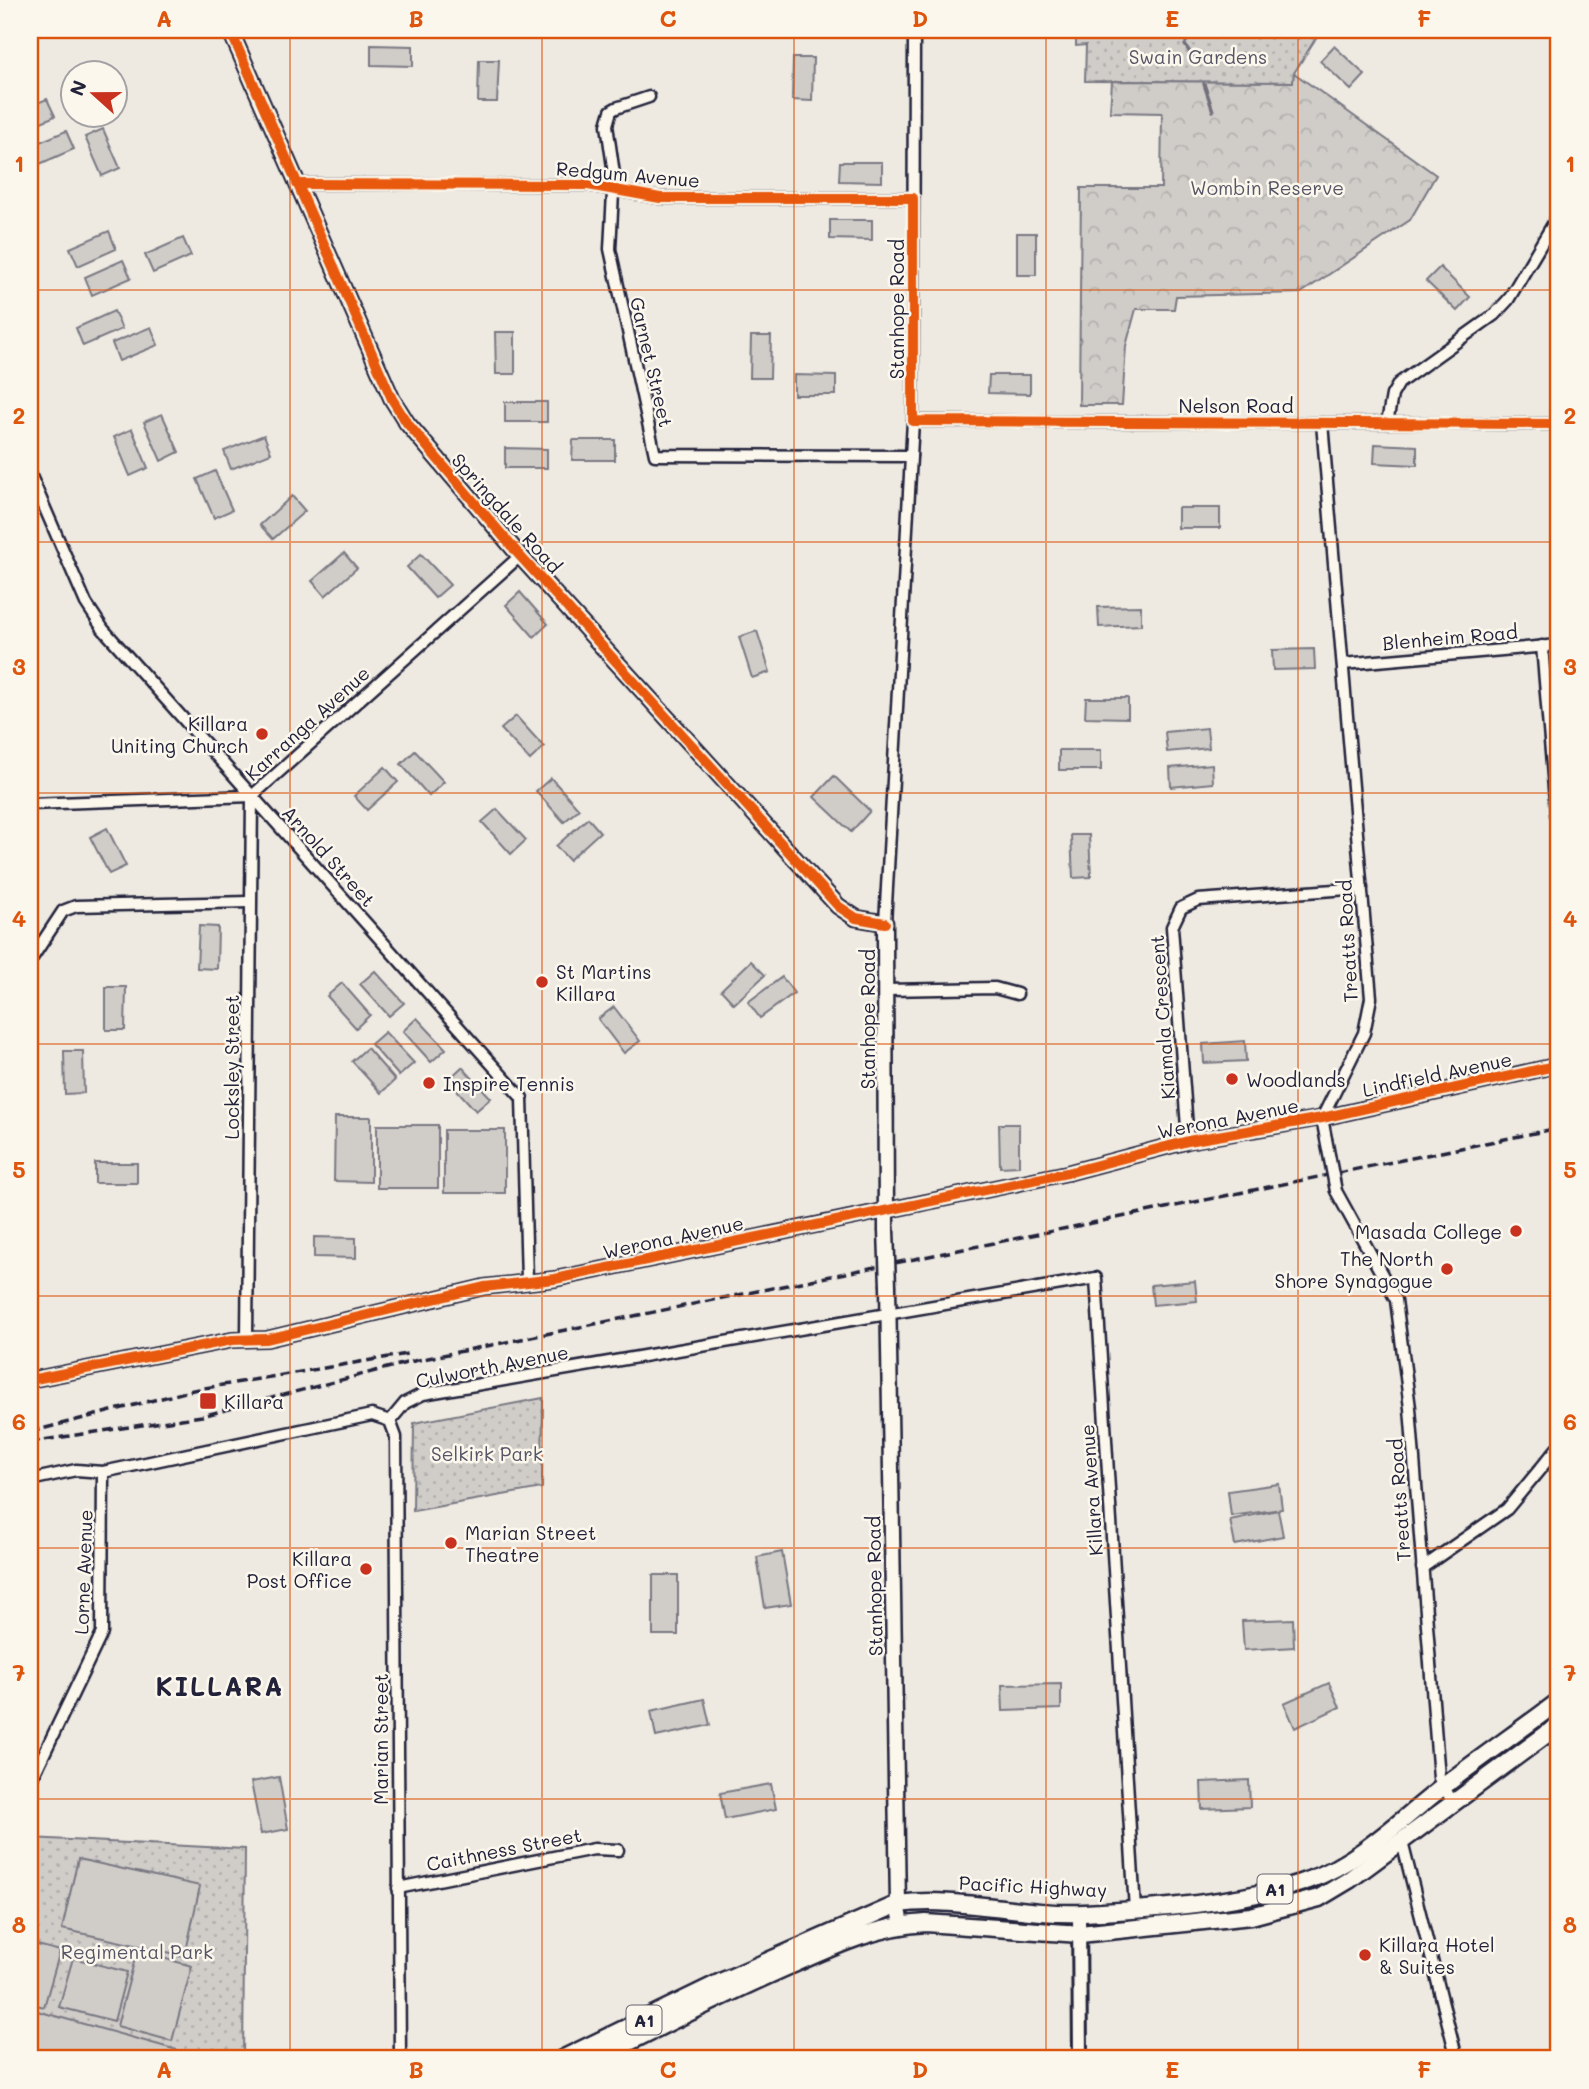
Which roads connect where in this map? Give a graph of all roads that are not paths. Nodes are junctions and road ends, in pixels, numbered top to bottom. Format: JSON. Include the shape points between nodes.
{"nodes":[{"id":1,"x":230,"y":30,"type":"edge"},
{"id":2,"x":914,"y":30,"type":"edge"},
{"id":3,"x":649,"y":97,"type":"dead end"},
{"id":4,"x":297,"y":184,"type":"junction"},
{"id":5,"x":613,"y":189,"type":"junction"},
{"id":6,"x":913,"y":198,"type":"junction"},
{"id":7,"x":1559,"y":214,"type":"edge"},
{"id":8,"x":913,"y":421,"type":"junction"},
{"id":9,"x":1322,"y":423,"type":"junction"},
{"id":10,"x":1387,"y":423,"type":"junction"},
{"id":11,"x":1559,"y":424,"type":"edge"},
{"id":12,"x":911,"y":456,"type":"junction"},
{"id":13,"x":30,"y":474,"type":"edge"},
{"id":14,"x":520,"y":556,"type":"junction"},
{"id":15,"x":1559,"y":645,"type":"edge"},
{"id":16,"x":1542,"y":646,"type":"junction"},
{"id":17,"x":1343,"y":664,"type":"junction"},
{"id":18,"x":252,"y":796,"type":"junction"},
{"id":19,"x":30,"y":804,"type":"edge"},
{"id":20,"x":1559,"y":846,"type":"edge"},
{"id":21,"x":1362,"y":888,"type":"junction"},
{"id":22,"x":250,"y":902,"type":"junction"},
{"id":23,"x":886,"y":923,"type":"junction"},
{"id":24,"x":30,"y":961,"type":"edge"},
{"id":25,"x":886,"y":990,"type":"junction"},
{"id":26,"x":1017,"y":994,"type":"dead end"},
{"id":27,"x":1559,"y":1065,"type":"edge"},
{"id":28,"x":1322,"y":1118,"type":"junction"},
{"id":29,"x":1188,"y":1141,"type":"junction"},
{"id":30,"x":886,"y":1210,"type":"junction"},
{"id":31,"x":527,"y":1280,"type":"junction"},
{"id":32,"x":889,"y":1312,"type":"junction"},
{"id":33,"x":247,"y":1339,"type":"junction"},
{"id":34,"x":30,"y":1380,"type":"edge"},
{"id":35,"x":390,"y":1420,"type":"junction"},
{"id":36,"x":1559,"y":1446,"type":"edge"},
{"id":37,"x":103,"y":1472,"type":"junction"},
{"id":38,"x":30,"y":1480,"type":"edge"},
{"id":39,"x":1422,"y":1567,"type":"junction"},
{"id":40,"x":1559,"y":1701,"type":"edge"},
{"id":41,"x":1559,"y":1725,"type":"edge"},
{"id":42,"x":30,"y":1783,"type":"edge"},
{"id":43,"x":1443,"y":1787,"type":"junction"},
{"id":44,"x":1453,"y":1803,"type":"junction"},
{"id":45,"x":1402,"y":1842,"type":"junction"},
{"id":46,"x":618,"y":1850,"type":"dead end"},
{"id":47,"x":398,"y":1888,"type":"junction"},
{"id":48,"x":898,"y":1904,"type":"junction"},
{"id":49,"x":1135,"y":1910,"type":"junction"},
{"id":50,"x":1079,"y":1913,"type":"junction"},
{"id":51,"x":902,"y":1924,"type":"junction"},
{"id":52,"x":1080,"y":1934,"type":"junction"},
{"id":53,"x":400,"y":2059,"type":"edge"},
{"id":54,"x":562,"y":2059,"type":"edge"},
{"id":55,"x":595,"y":2059,"type":"edge"},
{"id":56,"x":1080,"y":2059,"type":"edge"},
{"id":57,"x":1457,"y":2059,"type":"edge"}],
"edges":[{"from":1,"to":4,"type":"main road","name":"Springdale Road"},
{"from":2,"to":6,"type":"street","name":"Stanhope Road"},
{"from":3,"to":5,"type":"street","via":[[616,108],[608,117]]},
{"from":4,"to":5,"type":"street","name":"Redgum Avenue","via":[[588,185]]},
{"from":4,"to":14,"type":"main road","name":"Springdale Road","via":[[391,399],[421,443]]},
{"from":5,"to":6,"type":"street","name":"Redgum Avenue","via":[[660,198]]},
{"from":5,"to":12,"type":"street","name":"Garnet Street","via":[[610,249],[655,455]]},
{"from":6,"to":8,"type":"street","name":"Stanhope Road"},
{"from":7,"to":10,"type":"street","via":[[1508,300],[1494,315],[1399,383]]},
{"from":8,"to":9,"type":"street","name":"Nelson Road"},
{"from":8,"to":12,"type":"street","name":"Stanhope Road"},
{"from":9,"to":10,"type":"street","name":"Nelson Road"},
{"from":9,"to":17,"type":"street","name":"Treatts Road"},
{"from":10,"to":11,"type":"street","name":"Nelson Road"},
{"from":12,"to":23,"type":"street","name":"Stanhope Road"},
{"from":13,"to":18,"type":"street","name":"Arnold Street","via":[[86,603],[103,629]]},
{"from":14,"to":18,"type":"street","name":"Karranga Avenue"},
{"from":14,"to":23,"type":"main road","name":"Springdale Road","via":[[838,906],[856,918]]},
{"from":15,"to":16,"type":"street","name":"Blenheim Road"},
{"from":16,"to":17,"type":"street","name":"Blenheim Road"},
{"from":16,"to":20,"type":"street"},
{"from":17,"to":21,"type":"street","name":"Treatts Road"},
{"from":18,"to":19,"type":"street","name":"Karranga Avenue"},
{"from":18,"to":22,"type":"street","name":"Locksley Street"},
{"from":18,"to":31,"type":"street","name":"Arnold Street","via":[[522,1098]]},
{"from":21,"to":28,"type":"street","name":"Treatts Road","via":[[1371,998],[1364,1033]]},
{"from":21,"to":29,"type":"street","name":"Kiamala Crescent","via":[[1198,900],[1181,908],[1172,927]]},
{"from":22,"to":24,"type":"street","via":[[76,906],[64,911]]},
{"from":22,"to":33,"type":"street","name":"Locksley Street"},
{"from":23,"to":25,"type":"main road","name":"Stanhope Road"},
{"from":25,"to":26,"type":"street","via":[[995,988]]},
{"from":25,"to":30,"type":"main road","name":"Stanhope Road"},
{"from":27,"to":28,"type":"street","name":"Lindfield Avenue"},
{"from":28,"to":29,"type":"street","name":"Werona Avenue"},
{"from":28,"to":39,"type":"street","name":"Treatts Road","bridge":true,"via":[[1336,1191],[1396,1300]]},
{"from":29,"to":30,"type":"street","name":"Werona Avenue","via":[[1067,1173]]},
{"from":30,"to":31,"type":"street","name":"Werona Avenue","via":[[555,1279]]},
{"from":30,"to":32,"type":"main road","name":"Stanhope Road","bridge":true},
{"from":31,"to":33,"type":"street","name":"Werona Avenue","via":[[267,1339]]},
{"from":32,"to":35,"type":"street","name":"Culworth Avenue","via":[[423,1394]]},
{"from":32,"to":48,"type":"main road","name":"Stanhope Road"},
{"from":32,"to":49,"type":"street","name":"Killara Avenue","via":[[1096,1278]]},
{"from":33,"to":34,"type":"street","name":"Werona Avenue"},
{"from":35,"to":37,"type":"street","via":[[372,1415]]},
{"from":35,"to":47,"type":"street","name":"Marian Street","via":[[396,1437]]},
{"from":36,"to":39,"type":"street","via":[[1507,1509]]},
{"from":37,"to":38,"type":"street","via":[[76,1470]]},
{"from":37,"to":42,"type":"street","name":"Lorne Avenue","via":[[100,1641]]},
{"from":39,"to":43,"type":"street","name":"Treatts Road"},
{"from":40,"to":43,"type":"highway","name":"Pacific Highway","number":"A1"},
{"from":41,"to":44,"type":"highway","number":"A1"},
{"from":43,"to":44,"type":"street","name":"Treatts Road"},
{"from":43,"to":49,"type":"highway","name":"Pacific Highway","number":"A1","via":[[1398,1826],[1343,1864],[1310,1880],[1249,1895]]},
{"from":44,"to":45,"type":"highway","number":"A1"},
{"from":45,"to":52,"type":"highway","number":"A1","via":[[1319,1898],[1285,1909]]},
{"from":45,"to":57,"type":"street"},
{"from":46,"to":47,"type":"street","name":"Caithness Street","via":[[594,1849]]},
{"from":47,"to":53,"type":"street","name":"Marian Street"},
{"from":48,"to":50,"type":"highway","name":"Pacific Highway","number":"A1","via":[[926,1900]]},
{"from":48,"to":51,"type":"main road","name":"Stanhope Road"},
{"from":48,"to":54,"type":"highway","name":"Pacific Highway","number":"A1"},
{"from":49,"to":50,"type":"highway","name":"Pacific Highway","number":"A1"},
{"from":50,"to":52,"type":"street"},
{"from":51,"to":52,"type":"highway","number":"A1"},
{"from":51,"to":55,"type":"highway","number":"A1","via":[[865,1933],[784,1968]]},
{"from":52,"to":56,"type":"street"}]}
